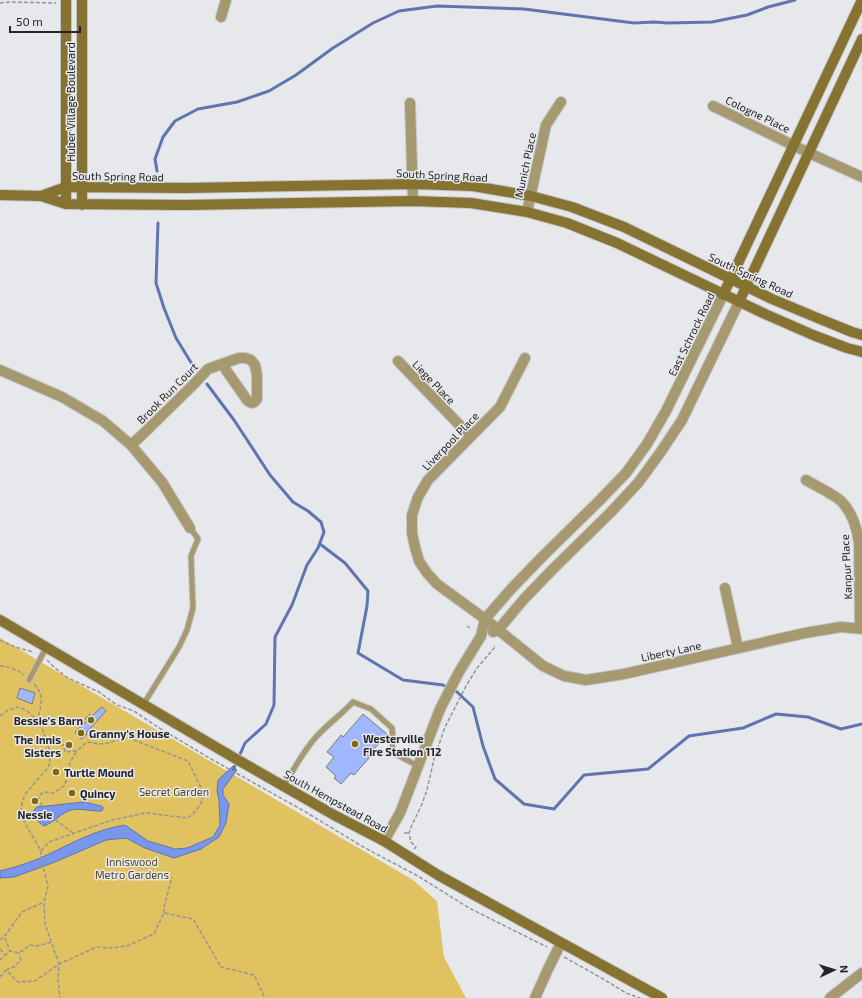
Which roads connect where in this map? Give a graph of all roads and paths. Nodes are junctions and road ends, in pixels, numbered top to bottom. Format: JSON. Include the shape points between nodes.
{"nodes":[{"id":1,"x":82,"y":0,"type":"edge"},
{"id":2,"x":226,"y":0,"type":"edge"},
{"id":3,"x":862,"y":0,"type":"edge"},
{"id":4,"x":66,"y":1,"type":"edge"},
{"id":5,"x":0,"y":3,"type":"edge"},
{"id":6,"x":222,"y":17,"type":"dead end"},
{"id":7,"x":862,"y":39,"type":"edge"},
{"id":8,"x":561,"y":102,"type":"dead end"},
{"id":9,"x":410,"y":103,"type":"dead end"},
{"id":10,"x":713,"y":106,"type":"dead end"},
{"id":11,"x":794,"y":145,"type":"junction"},
{"id":12,"x":809,"y":153,"type":"junction"},
{"id":13,"x":862,"y":177,"type":"edge"},
{"id":14,"x":413,"y":184,"type":"junction"},
{"id":15,"x":66,"y":187,"type":"junction"},
{"id":16,"x":82,"y":187,"type":"junction"},
{"id":17,"x":0,"y":195,"type":"edge"},
{"id":18,"x":41,"y":196,"type":"junction"},
{"id":19,"x":531,"y":196,"type":"junction"},
{"id":20,"x":413,"y":201,"type":"junction"},
{"id":21,"x":66,"y":204,"type":"junction"},
{"id":22,"x":82,"y":204,"type":"junction"},
{"id":23,"x":528,"y":212,"type":"junction"},
{"id":24,"x":731,"y":279,"type":"junction"},
{"id":25,"x":746,"y":286,"type":"junction"},
{"id":26,"x":723,"y":295,"type":"junction"},
{"id":27,"x":739,"y":302,"type":"junction"},
{"id":28,"x":862,"y":335,"type":"edge"},
{"id":29,"x":862,"y":352,"type":"edge"},
{"id":30,"x":525,"y":358,"type":"dead end"},
{"id":31,"x":398,"y":361,"type":"dead end"},
{"id":32,"x":224,"y":363,"type":"junction"},
{"id":33,"x":0,"y":370,"type":"edge"},
{"id":34,"x":470,"y":436,"type":"junction"},
{"id":35,"x":131,"y":445,"type":"junction"},
{"id":36,"x":806,"y":480,"type":"dead end"},
{"id":37,"x":190,"y":528,"type":"joint"},
{"id":38,"x":725,"y":588,"type":"dead end"},
{"id":39,"x":485,"y":619,"type":"junction"},
{"id":40,"x":0,"y":620,"type":"edge"},
{"id":41,"x":467,"y":626,"type":"dead end"},
{"id":42,"x":470,"y":628,"type":"dead end"},
{"id":43,"x":861,"y":628,"type":"edge"},
{"id":44,"x":498,"y":630,"type":"junction"},
{"id":45,"x":481,"y":636,"type":"junction"},
{"id":46,"x":0,"y":640,"type":"edge"},
{"id":47,"x":495,"y":646,"type":"dead end"},
{"id":48,"x":738,"y":648,"type":"junction"},
{"id":49,"x":44,"y":651,"type":"junction"},
{"id":50,"x":29,"y":680,"type":"dead end"},
{"id":51,"x":143,"y":705,"type":"junction"},
{"id":52,"x":0,"y":716,"type":"edge"},
{"id":53,"x":48,"y":744,"type":"junction"},
{"id":54,"x":77,"y":751,"type":"junction"},
{"id":55,"x":418,"y":766,"type":"junction"},
{"id":56,"x":284,"y":786,"type":"junction"},
{"id":57,"x":404,"y":833,"type":"dead end"},
{"id":58,"x":409,"y":833,"type":"junction"},
{"id":59,"x":73,"y":834,"type":"junction"},
{"id":60,"x":384,"y":841,"type":"junction"},
{"id":61,"x":416,"y":847,"type":"dead end"},
{"id":62,"x":41,"y":851,"type":"junction"},
{"id":63,"x":172,"y":877,"type":"dead end"},
{"id":64,"x":44,"y":902,"type":"junction"},
{"id":65,"x":164,"y":913,"type":"junction"},
{"id":66,"x":4,"y":937,"type":"junction"},
{"id":67,"x":0,"y":940,"type":"edge"},
{"id":68,"x":52,"y":942,"type":"junction"},
{"id":69,"x":561,"y":943,"type":"junction"},
{"id":70,"x":546,"y":947,"type":"dead end"},
{"id":71,"x":0,"y":948,"type":"edge"},
{"id":72,"x":10,"y":950,"type":"junction"},
{"id":73,"x":19,"y":953,"type":"junction"},
{"id":74,"x":5,"y":955,"type":"junction"},
{"id":75,"x":567,"y":959,"type":"dead end"},
{"id":76,"x":0,"y":960,"type":"edge"},
{"id":77,"x":59,"y":964,"type":"junction"},
{"id":78,"x":6,"y":970,"type":"junction"},
{"id":79,"x":862,"y":973,"type":"edge"},
{"id":80,"x":0,"y":977,"type":"edge"},
{"id":81,"x":60,"y":998,"type":"edge"},
{"id":82,"x":265,"y":998,"type":"edge"},
{"id":83,"x":535,"y":998,"type":"edge"},
{"id":84,"x":641,"y":998,"type":"edge"},
{"id":85,"x":662,"y":998,"type":"edge"},
{"id":86,"x":830,"y":998,"type":"edge"}],
"edges":[{"from":1,"to":16,"type":"street","name":"Huber Village Boulevard"},
{"from":2,"to":6,"type":"street"},
{"from":3,"to":11,"type":"street","name":"East Schrock Road"},
{"from":4,"to":5,"type":"path"},
{"from":4,"to":15,"type":"street","name":"Huber Village Boulevard"},
{"from":7,"to":12,"type":"street"},
{"from":8,"to":19,"type":"street","name":"Munich Place","via":[[546,125]]},
{"from":9,"to":14,"type":"street"},
{"from":10,"to":11,"type":"street","name":"Cologne Place"},
{"from":11,"to":12,"type":"street","name":"Cologne Place"},
{"from":11,"to":24,"type":"street","name":"East Schrock Road"},
{"from":12,"to":13,"type":"street","name":"Cologne Place"},
{"from":12,"to":25,"type":"street"},
{"from":14,"to":16,"type":"street","name":"South Spring Road"},
{"from":14,"to":19,"type":"street","name":"South Spring Road","via":[[473,186]]},
{"from":14,"to":20,"type":"street"},
{"from":15,"to":16,"type":"street","name":"South Spring Road"},
{"from":15,"to":18,"type":"street","name":"South Spring Road"},
{"from":15,"to":21,"type":"street","name":"Huber Village Boulevard"},
{"from":16,"to":22,"type":"street","name":"Huber Village Boulevard"},
{"from":17,"to":18,"type":"street","name":"South Spring Road"},
{"from":18,"to":21,"type":"street","name":"South Spring Road"},
{"from":19,"to":23,"type":"street","name":"Munich Place"},
{"from":19,"to":24,"type":"street","name":"South Spring Road","via":[[572,207],[624,228]]},
{"from":20,"to":22,"type":"street","name":"South Spring Road"},
{"from":20,"to":23,"type":"street","name":"South Spring Road","via":[[471,203]]},
{"from":21,"to":22,"type":"street","name":"South Spring Road"},
{"from":23,"to":26,"type":"street","name":"South Spring Road","via":[[567,223],[617,243]]},
{"from":24,"to":25,"type":"street","name":"South Spring Road"},
{"from":24,"to":26,"type":"street","name":"East Schrock Road"},
{"from":25,"to":27,"type":"street"},
{"from":25,"to":28,"type":"street","name":"South Spring Road","via":[[820,320]]},
{"from":26,"to":27,"type":"street","name":"South Spring Road"},
{"from":26,"to":39,"type":"street","name":"East Schrock Road","via":[[666,411],[626,473],[543,556]]},
{"from":27,"to":29,"type":"street","name":"South Spring Road","via":[[813,335]]},
{"from":27,"to":44,"type":"street","via":[[682,420],[638,483],[524,599]]},
{"from":30,"to":34,"type":"street","name":"Liverpool Place","via":[[500,406]]},
{"from":31,"to":34,"type":"street","name":"Liege Place"},
{"from":32,"to":32,"type":"street","name":"Brook Run Court","via":[[239,358],[251,360],[258,376],[256,401],[250,403],[247,400]]},
{"from":32,"to":35,"type":"street","name":"Brook Run Court","via":[[208,369]]},
{"from":33,"to":35,"type":"street","via":[[62,397],[103,421]]},
{"from":34,"to":39,"type":"street","name":"Liverpool Place","via":[[428,480],[418,496],[412,515],[412,533],[419,561],[427,573],[437,584]]},
{"from":35,"to":37,"type":"street","via":[[162,482]]},
{"from":36,"to":43,"type":"street","name":"Kanpur Place","via":[[839,500],[853,520],[859,543]]},
{"from":37,"to":51,"type":"lane","via":[[198,539],[191,556],[193,608],[187,630]]},
{"from":38,"to":48,"type":"street"},
{"from":39,"to":44,"type":"street","name":"Liverpool Place"},
{"from":39,"to":45,"type":"street","name":"East Schrock Road"},
{"from":40,"to":49,"type":"street","name":"South Hempstead Road"},
{"from":41,"to":42,"type":"path"},
{"from":43,"to":48,"type":"street","name":"Liberty Lane","via":[[841,627]]},
{"from":44,"to":45,"type":"street"},
{"from":44,"to":48,"type":"street","name":"Liberty Lane","via":[[543,666],[564,676],[586,680]]},
{"from":45,"to":55,"type":"street","name":"East Schrock Road","via":[[458,672],[440,709]]},
{"from":46,"to":49,"type":"path","via":[[13,647],[35,652]]},
{"from":47,"to":58,"type":"path","via":[[467,684],[445,727],[427,790]]},
{"from":49,"to":50,"type":"lane"},
{"from":49,"to":51,"type":"street","name":"South Hempstead Road"},
{"from":49,"to":70,"type":"path","via":[[55,668],[68,678],[134,711],[211,759],[418,876],[469,908]]},
{"from":51,"to":56,"type":"street","name":"South Hempstead Road"},
{"from":52,"to":53,"type":"path","via":[[18,707],[26,710],[38,721]]},
{"from":53,"to":54,"type":"path","via":[[64,745],[65,752]]},
{"from":53,"to":62,"type":"path","via":[[48,768],[25,794],[21,806],[22,818]]},
{"from":54,"to":59,"type":"path","via":[[70,762],[64,786],[54,793],[42,793],[39,796],[47,815]]},
{"from":54,"to":59,"type":"path","via":[[87,742],[109,743],[126,737],[188,761],[203,794],[199,807],[188,818],[146,813],[112,820]]},
{"from":55,"to":56,"type":"lane","via":[[392,752],[392,728],[371,709],[353,702],[316,737]]},
{"from":55,"to":60,"type":"street","name":"East Schrock Road","via":[[400,813]]},
{"from":56,"to":60,"type":"street","name":"South Hempstead Road"},
{"from":57,"to":58,"type":"path"},
{"from":58,"to":61,"type":"path","via":[[411,842]]},
{"from":59,"to":62,"type":"path","via":[[49,842]]},
{"from":60,"to":69,"type":"street","name":"South Hempstead Road","via":[[438,875]]},
{"from":62,"to":64,"type":"path","via":[[40,858],[48,886]]},
{"from":63,"to":65,"type":"path"},
{"from":64,"to":66,"type":"path","via":[[22,912]]},
{"from":64,"to":68,"type":"path","via":[[45,924]]},
{"from":65,"to":77,"type":"path","via":[[154,934],[128,946],[96,946]]},
{"from":65,"to":82,"type":"path","via":[[193,919],[221,967],[254,975]]},
{"from":66,"to":67,"type":"path"},
{"from":66,"to":72,"type":"path"},
{"from":68,"to":73,"type":"path","via":[[30,945]]},
{"from":68,"to":77,"type":"path"},
{"from":69,"to":83,"type":"street"},
{"from":69,"to":85,"type":"street","name":"South Hempstead Road"},
{"from":71,"to":74,"type":"path"},
{"from":72,"to":73,"type":"path"},
{"from":72,"to":74,"type":"path"},
{"from":73,"to":78,"type":"path","via":[[22,960]]},
{"from":74,"to":76,"type":"path"},
{"from":75,"to":84,"type":"path","via":[[626,993]]},
{"from":77,"to":78,"type":"path","via":[[35,981],[18,982]]},
{"from":77,"to":81,"type":"path"},
{"from":78,"to":80,"type":"path"},
{"from":79,"to":86,"type":"street"}]}
